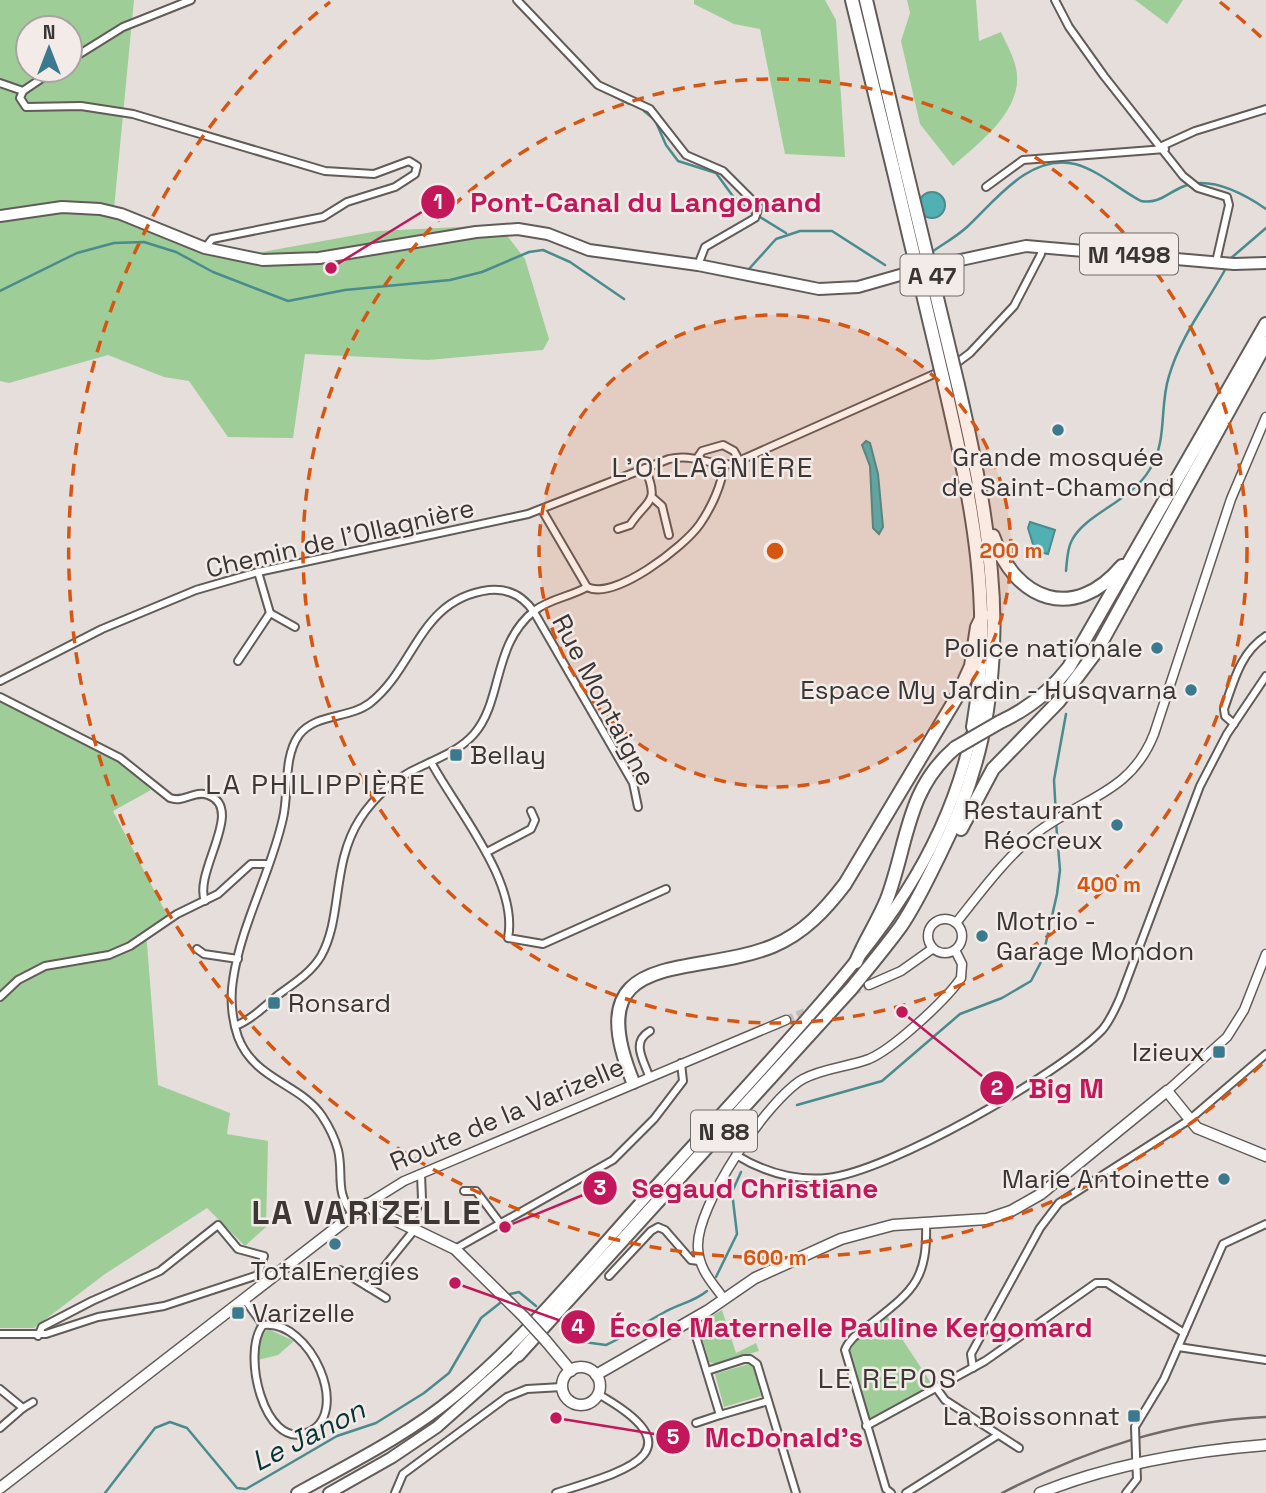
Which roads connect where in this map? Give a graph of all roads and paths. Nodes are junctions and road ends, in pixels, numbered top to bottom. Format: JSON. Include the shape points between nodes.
{"nodes":[{"id":1,"x":191,"y":0,"type":"edge"},
{"id":2,"x":517,"y":0,"type":"edge"},
{"id":3,"x":852,"y":0,"type":"edge"},
{"id":4,"x":866,"y":0,"type":"edge"},
{"id":5,"x":1055,"y":0,"type":"edge"},
{"id":6,"x":84,"y":51,"type":"edge"},
{"id":7,"x":0,"y":83,"type":"edge"},
{"id":8,"x":33,"y":84,"type":"edge"},
{"id":9,"x":23,"y":91,"type":"junction"},
{"id":10,"x":1266,"y":109,"type":"edge"},
{"id":11,"x":1163,"y":148,"type":"junction"},
{"id":12,"x":899,"y":167,"type":"junction"},
{"id":13,"x":986,"y":187,"type":"dead end"},
{"id":14,"x":0,"y":216,"type":"edge"},
{"id":15,"x":1042,"y":246,"type":"junction"},
{"id":16,"x":205,"y":248,"type":"junction"},
{"id":17,"x":1264,"y":262,"type":"edge"},
{"id":18,"x":1225,"y":263,"type":"junction"},
{"id":19,"x":698,"y":265,"type":"junction"},
{"id":20,"x":1266,"y":324,"type":"edge"},
{"id":21,"x":1266,"y":343,"type":"edge"},
{"id":22,"x":952,"y":386,"type":"junction"},
{"id":23,"x":1266,"y":416,"type":"edge"},
{"id":24,"x":698,"y":457,"type":"junction"},
{"id":25,"x":740,"y":462,"type":"junction"},
{"id":26,"x":724,"y":465,"type":"junction"},
{"id":27,"x":645,"y":468,"type":"junction"},
{"id":28,"x":653,"y":498,"type":"junction"},
{"id":29,"x":542,"y":510,"type":"junction"},
{"id":30,"x":986,"y":513,"type":"junction"},
{"id":31,"x":618,"y":530,"type":"dead end"},
{"id":32,"x":669,"y":535,"type":"dead end"},
{"id":33,"x":1138,"y":547,"type":"junction"},
{"id":34,"x":258,"y":572,"type":"junction"},
{"id":35,"x":587,"y":587,"type":"junction"},
{"id":36,"x":270,"y":612,"type":"junction"},
{"id":37,"x":534,"y":612,"type":"junction"},
{"id":38,"x":983,"y":615,"type":"junction"},
{"id":39,"x":295,"y":627,"type":"dead end"},
{"id":40,"x":1266,"y":636,"type":"edge"},
{"id":41,"x":238,"y":661,"type":"dead end"},
{"id":42,"x":1266,"y":676,"type":"edge"},
{"id":43,"x":0,"y":681,"type":"edge"},
{"id":44,"x":0,"y":697,"type":"edge"},
{"id":45,"x":1234,"y":724,"type":"junction"},
{"id":46,"x":973,"y":727,"type":"joint"},
{"id":47,"x":431,"y":762,"type":"junction"},
{"id":48,"x":638,"y":807,"type":"dead end"},
{"id":49,"x":531,"y":811,"type":"dead end"},
{"id":50,"x":487,"y":852,"type":"junction"},
{"id":51,"x":267,"y":864,"type":"junction"},
{"id":52,"x":666,"y":889,"type":"dead end"},
{"id":53,"x":919,"y":897,"type":"junction"},
{"id":54,"x":205,"y":901,"type":"junction"},
{"id":55,"x":956,"y":923,"type":"junction"},
{"id":56,"x":197,"y":948,"type":"dead end"},
{"id":57,"x":932,"y":948,"type":"junction"},
{"id":58,"x":955,"y":950,"type":"junction"},
{"id":59,"x":1266,"y":954,"type":"edge"},
{"id":60,"x":238,"y":960,"type":"junction"},
{"id":61,"x":856,"y":962,"type":"junction"},
{"id":62,"x":869,"y":985,"type":"tunnel mouth"},
{"id":63,"x":0,"y":997,"type":"edge"},
{"id":64,"x":786,"y":1020,"type":"tunnel mouth"},
{"id":65,"x":235,"y":1026,"type":"junction"},
{"id":66,"x":650,"y":1031,"type":"dead end"},
{"id":67,"x":1266,"y":1054,"type":"edge"},
{"id":68,"x":680,"y":1063,"type":"junction"},
{"id":69,"x":649,"y":1076,"type":"junction"},
{"id":70,"x":633,"y":1082,"type":"junction"},
{"id":71,"x":1167,"y":1091,"type":"junction"},
{"id":72,"x":1189,"y":1120,"type":"junction"},
{"id":73,"x":736,"y":1155,"type":"junction"},
{"id":74,"x":1266,"y":1156,"type":"edge"},
{"id":75,"x":421,"y":1174,"type":"junction"},
{"id":76,"x":464,"y":1191,"type":"dead end"},
{"id":77,"x":367,"y":1203,"type":"junction"},
{"id":78,"x":353,"y":1215,"type":"junction"},
{"id":79,"x":926,"y":1222,"type":"junction"},
{"id":80,"x":500,"y":1223,"type":"junction"},
{"id":81,"x":1266,"y":1224,"type":"edge"},
{"id":82,"x":413,"y":1225,"type":"junction"},
{"id":83,"x":455,"y":1249,"type":"junction"},
{"id":84,"x":699,"y":1261,"type":"junction"},
{"id":85,"x":340,"y":1270,"type":"dead end"},
{"id":86,"x":258,"y":1275,"type":"junction"},
{"id":87,"x":610,"y":1276,"type":"dead end"},
{"id":88,"x":272,"y":1279,"type":"junction"},
{"id":89,"x":368,"y":1287,"type":"junction"},
{"id":90,"x":386,"y":1298,"type":"dead end"},
{"id":91,"x":724,"y":1299,"type":"junction"},
{"id":92,"x":244,"y":1300,"type":"junction"},
{"id":93,"x":691,"y":1320,"type":"junction"},
{"id":94,"x":262,"y":1325,"type":"junction"},
{"id":95,"x":0,"y":1334,"type":"edge"},
{"id":96,"x":1184,"y":1334,"type":"junction"},
{"id":97,"x":37,"y":1336,"type":"junction"},
{"id":98,"x":1178,"y":1347,"type":"junction"},
{"id":99,"x":518,"y":1354,"type":"joint"},
{"id":100,"x":1266,"y":1360,"type":"edge"},
{"id":101,"x":973,"y":1368,"type":"junction"},
{"id":102,"x":570,"y":1371,"type":"junction"},
{"id":103,"x":707,"y":1371,"type":"junction"},
{"id":104,"x":596,"y":1375,"type":"junction"},
{"id":105,"x":562,"y":1387,"type":"junction"},
{"id":106,"x":0,"y":1389,"type":"edge"},
{"id":107,"x":937,"y":1390,"type":"junction"},
{"id":108,"x":598,"y":1394,"type":"junction"},
{"id":109,"x":768,"y":1401,"type":"junction"},
{"id":110,"x":33,"y":1402,"type":"dead end"},
{"id":111,"x":23,"y":1408,"type":"junction"},
{"id":112,"x":720,"y":1415,"type":"junction"},
{"id":113,"x":696,"y":1423,"type":"dead end"},
{"id":114,"x":866,"y":1426,"type":"junction"},
{"id":115,"x":0,"y":1428,"type":"edge"},
{"id":116,"x":998,"y":1435,"type":"junction"},
{"id":117,"x":1266,"y":1445,"type":"edge"},
{"id":118,"x":1018,"y":1448,"type":"dead end"},
{"id":119,"x":1137,"y":1459,"type":"junction"},
{"id":120,"x":0,"y":1489,"type":"edge"},
{"id":121,"x":297,"y":1493,"type":"edge"},
{"id":122,"x":329,"y":1493,"type":"edge"},
{"id":123,"x":395,"y":1493,"type":"edge"},
{"id":124,"x":556,"y":1493,"type":"edge"},
{"id":125,"x":796,"y":1493,"type":"edge"},
{"id":126,"x":891,"y":1493,"type":"edge"},
{"id":127,"x":906,"y":1493,"type":"edge"},
{"id":128,"x":1040,"y":1493,"type":"edge"},
{"id":129,"x":1126,"y":1493,"type":"edge"}],
"edges":[{"from":1,"to":6,"type":"street","via":[[123,27]]},
{"from":2,"to":19,"type":"street","via":[[598,85],[650,108],[686,155],[723,171],[759,207],[755,218],[705,247]]},
{"from":3,"to":12,"type":"highway","number":"A 47"},
{"from":4,"to":12,"type":"highway","number":"A 47"},
{"from":5,"to":11,"type":"street","via":[[1104,76]]},
{"from":7,"to":9,"type":"street"},
{"from":8,"to":9,"type":"street"},
{"from":9,"to":16,"type":"street","via":[[20,98],[26,107],[81,106],[132,114],[325,171],[374,174],[409,162],[417,166],[415,174],[395,187],[347,202],[323,217],[212,239]]},
{"from":10,"to":11,"type":"street","via":[[1195,131]]},
{"from":11,"to":13,"type":"street","via":[[1023,160]]},
{"from":11,"to":18,"type":"street","via":[[1188,181],[1228,199]]},
{"from":12,"to":22,"type":"highway","number":"A 47","bridge":true},
{"from":14,"to":16,"type":"main road","number":"M 1498","via":[[62,207],[100,209]]},
{"from":15,"to":18,"type":"main road","number":"M 1498"},
{"from":15,"to":19,"type":"main road","number":"M 1498","via":[[986,253],[839,289],[800,287]]},
{"from":15,"to":25,"type":"street","name":"Chemin de l'Ollagnière","via":[[1014,306],[971,353],[954,365]]},
{"from":16,"to":19,"type":"main road","number":"M 1498","via":[[243,258],[292,261],[518,229],[548,234],[589,250]]},
{"from":17,"to":18,"type":"main road","number":"M 1498"},
{"from":20,"to":33,"type":"highway"},
{"from":21,"to":53,"type":"highway","number":"N 88","via":[[1096,652],[1059,701],[993,769],[931,884]]},
{"from":22,"to":30,"type":"highway","number":"A 47"},
{"from":22,"to":38,"type":"highway","number":"A 47","via":[[973,515]]},
{"from":23,"to":55,"type":"street","via":[[1231,499],[1147,752],[1131,774],[1047,826],[1010,858]]},
{"from":24,"to":25,"type":"street","name":"Chemin de l'Ollagnière","via":[[702,451],[723,445],[734,451]]},
{"from":24,"to":26,"type":"street","name":"Chemin de l'Ollagnière"},
{"from":24,"to":27,"type":"street","name":"Chemin de l'Ollagnière","via":[[680,457]]},
{"from":25,"to":26,"type":"street","name":"Chemin de l'Ollagnière"},
{"from":26,"to":35,"type":"street","via":[[706,514],[684,542],[619,586]]},
{"from":27,"to":28,"type":"street"},
{"from":27,"to":29,"type":"street","name":"Chemin de l'Ollagnière"},
{"from":28,"to":31,"type":"street","via":[[630,525]]},
{"from":28,"to":32,"type":"street","via":[[662,506]]},
{"from":29,"to":34,"type":"street","name":"Chemin de l'Ollagnière"},
{"from":29,"to":35,"type":"street"},
{"from":30,"to":33,"type":"highway","via":[[1010,573],[1042,595],[1088,594],[1110,580]]},
{"from":30,"to":53,"type":"highway","number":"A 47","via":[[995,611],[990,704],[963,803]]},
{"from":33,"to":61,"type":"highway","bridge":true,"via":[[1055,685],[1031,705],[955,748],[927,776],[915,801],[887,897]]},
{"from":34,"to":36,"type":"street"},
{"from":34,"to":43,"type":"street","name":"Chemin de l'Ollagnière","via":[[142,611]]},
{"from":35,"to":37,"type":"street"},
{"from":36,"to":39,"type":"street"},
{"from":36,"to":41,"type":"street"},
{"from":37,"to":47,"type":"street","via":[[512,637],[479,727],[457,749]]},
{"from":37,"to":48,"type":"street","name":"Rue Montaigne","via":[[633,783]]},
{"from":37,"to":51,"type":"street","via":[[519,596],[504,591],[480,592],[456,601],[427,626],[374,699],[361,709],[312,724],[298,736],[291,751],[283,821]]},
{"from":38,"to":46,"type":"highway","number":"A 47"},
{"from":38,"to":70,"type":"highway","via":[[971,666],[958,695],[828,906],[803,929],[775,945],[655,972],[629,990],[617,1024],[619,1046]]},
{"from":40,"to":45,"type":"street","via":[[1242,660],[1225,706],[1225,716]]},
{"from":42,"to":45,"type":"street"},
{"from":44,"to":54,"type":"street","via":[[120,758],[170,799],[202,794],[215,799],[222,827],[204,876]]},
{"from":45,"to":73,"type":"street","via":[[1179,835],[1113,1014],[1091,1040],[972,1117],[846,1175],[790,1177]]},
{"from":46,"to":61,"type":"main road","number":"A 47","via":[[952,802],[931,850],[889,921]]},
{"from":47,"to":50,"type":"street"},
{"from":47,"to":65,"type":"street","via":[[383,792],[354,829],[341,864],[326,944],[313,966]]},
{"from":49,"to":50,"type":"street","via":[[535,820],[531,829]]},
{"from":50,"to":52,"type":"street","via":[[503,896],[508,938],[519,942],[543,944]]},
{"from":51,"to":54,"type":"street","via":[[251,864]]},
{"from":51,"to":60,"type":"street"},
{"from":53,"to":99,"type":"highway","number":"N 88","via":[[852,989]]},
{"from":54,"to":63,"type":"street","via":[[120,951],[31,971]]},
{"from":55,"to":57,"type":"street","via":[[939,920],[930,927]]},
{"from":55,"to":58,"type":"street","via":[[962,937]]},
{"from":56,"to":60,"type":"street","via":[[204,954]]},
{"from":57,"to":58,"type":"street","via":[[946,954]]},
{"from":57,"to":62,"type":"street","via":[[901,971]]},
{"from":58,"to":73,"type":"street","via":[[962,964],[961,978],[900,1039],[871,1058],[818,1072],[793,1086]]},
{"from":59,"to":71,"type":"street","via":[[1244,1010],[1227,1037]]},
{"from":60,"to":65,"type":"street","via":[[232,988]]},
{"from":61,"to":121,"type":"main road","number":"N 88","via":[[551,1302],[476,1378],[408,1430]]},
{"from":64,"to":68,"type":"street","name":"Route de la Varizelle"},
{"from":65,"to":78,"type":"street","via":[[252,1062],[321,1115],[338,1150],[340,1194]]},
{"from":66,"to":69,"type":"street","via":[[639,1046]]},
{"from":67,"to":72,"type":"street"},
{"from":68,"to":69,"type":"street","name":"Route de la Varizelle"},
{"from":68,"to":80,"type":"street","via":[[683,1081],[621,1153]]},
{"from":69,"to":70,"type":"street","name":"Route de la Varizelle"},
{"from":70,"to":75,"type":"street","name":"Route de la Varizelle"},
{"from":71,"to":72,"type":"main road"},
{"from":71,"to":79,"type":"main road","via":[[1033,1200],[987,1219]]},
{"from":72,"to":74,"type":"main road","via":[[1197,1128]]},
{"from":72,"to":101,"type":"street","via":[[1065,1197],[1047,1217],[974,1349]]},
{"from":73,"to":84,"type":"street","via":[[702,1222],[697,1241]]},
{"from":75,"to":77,"type":"street","name":"Route de la Varizelle"},
{"from":75,"to":82,"type":"street","via":[[422,1199]]},
{"from":76,"to":80,"type":"street","via":[[476,1191]]},
{"from":77,"to":78,"type":"main road","name":"Route de la Varizelle"},
{"from":77,"to":82,"type":"main road"},
{"from":78,"to":88,"type":"main road","name":"Route de la Varizelle"},
{"from":79,"to":91,"type":"main road","via":[[841,1239],[755,1278]]},
{"from":79,"to":114,"type":"street","via":[[925,1261],[916,1282],[845,1350]]},
{"from":80,"to":83,"type":"street"},
{"from":81,"to":96,"type":"street","via":[[1223,1244]]},
{"from":82,"to":83,"type":"main road"},
{"from":82,"to":89,"type":"street"},
{"from":83,"to":102,"type":"main road","bridge":true,"via":[[524,1317]]},
{"from":84,"to":87,"type":"street","via":[[691,1260],[659,1227]]},
{"from":84,"to":91,"type":"street"},
{"from":85,"to":89,"type":"street"},
{"from":86,"to":88,"type":"street"},
{"from":86,"to":97,"type":"street","via":[[164,1306],[98,1317]]},
{"from":86,"to":97,"type":"street","via":[[264,1256],[236,1247],[218,1225],[171,1264],[42,1327]]},
{"from":88,"to":92,"type":"main road","name":"Route de la Varizelle"},
{"from":89,"to":90,"type":"street"},
{"from":91,"to":93,"type":"main road"},
{"from":92,"to":94,"type":"street"},
{"from":92,"to":120,"type":"main road","name":"Route de la Varizelle"},
{"from":93,"to":103,"type":"street"},
{"from":93,"to":104,"type":"main road"},
{"from":94,"to":94,"type":"street","via":[[253,1357],[262,1400],[285,1432],[310,1432],[324,1413],[321,1370],[304,1343],[281,1329]]},
{"from":95,"to":97,"type":"street"},
{"from":96,"to":98,"type":"street"},
{"from":96,"to":101,"type":"street","via":[[1107,1283],[1096,1283]]},
{"from":98,"to":100,"type":"street"},
{"from":98,"to":119,"type":"street","bridge":true,"via":[[1135,1427]]},
{"from":99,"to":122,"type":"main road","number":"N 88","via":[[437,1427]]},
{"from":101,"to":107,"type":"street"},
{"from":102,"to":104,"type":"main road","via":[[587,1368]]},
{"from":102,"to":105,"type":"main road"},
{"from":103,"to":109,"type":"street","via":[[744,1359],[755,1361]]},
{"from":103,"to":112,"type":"street"},
{"from":104,"to":108,"type":"main road"},
{"from":105,"to":108,"type":"main road","via":[[567,1398],[578,1404],[590,1403]]},
{"from":105,"to":123,"type":"street","via":[[527,1388],[507,1397],[403,1474]]},
{"from":106,"to":111,"type":"street"},
{"from":107,"to":114,"type":"street"},
{"from":107,"to":116,"type":"street"},
{"from":108,"to":124,"type":"street","via":[[638,1420],[647,1435],[644,1452],[622,1471]]},
{"from":109,"to":112,"type":"street"},
{"from":109,"to":125,"type":"street"},
{"from":110,"to":111,"type":"street"},
{"from":111,"to":115,"type":"street"},
{"from":112,"to":113,"type":"street"},
{"from":114,"to":126,"type":"street"},
{"from":116,"to":118,"type":"street"},
{"from":116,"to":127,"type":"street"},
{"from":117,"to":119,"type":"main road"},
{"from":119,"to":128,"type":"main road"},
{"from":119,"to":129,"type":"street","via":[[1137,1479]]}]}
